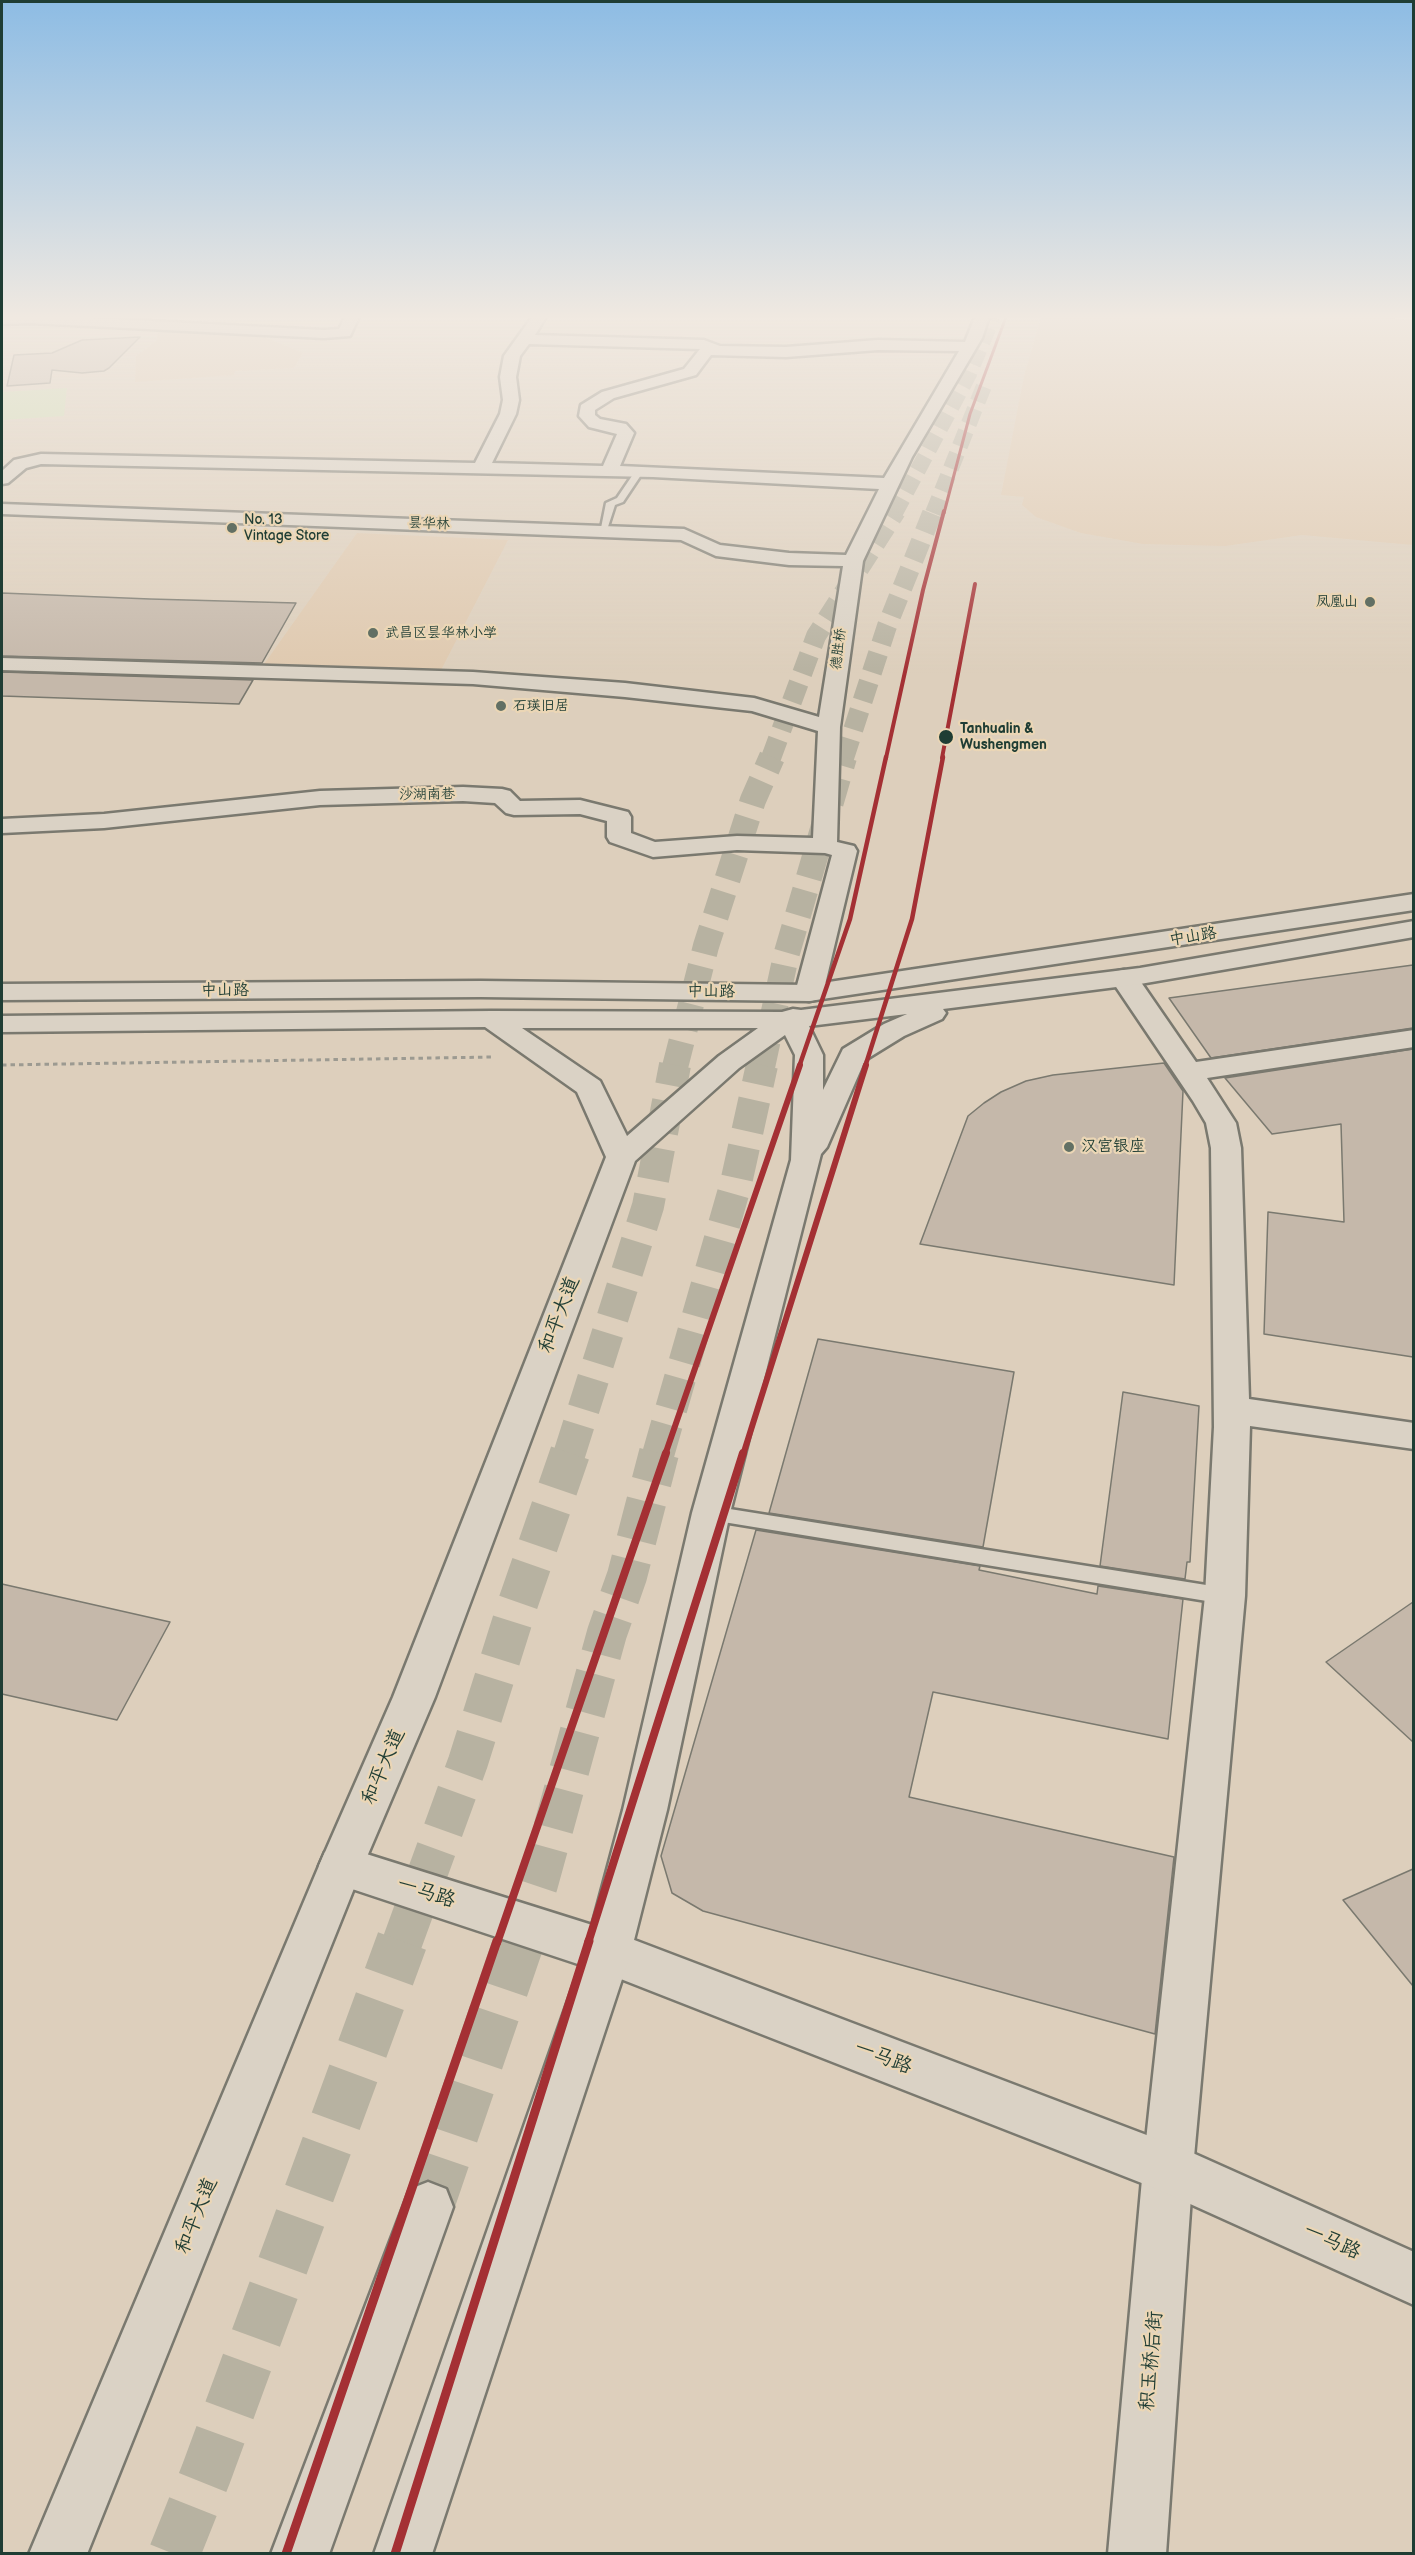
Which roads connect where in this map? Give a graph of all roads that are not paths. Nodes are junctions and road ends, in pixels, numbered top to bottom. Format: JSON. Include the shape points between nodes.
{"nodes":[{"id":1,"x":497,"y":436,"type":"edge"},
{"id":2,"x":625,"y":436,"type":"edge"},
{"id":3,"x":915,"y":436,"type":"edge"},
{"id":4,"x":481,"y":468,"type":"junction"},
{"id":5,"x":609,"y":471,"type":"junction"},
{"id":6,"x":639,"y":472,"type":"junction"},
{"id":7,"x":2,"y":479,"type":"edge"},
{"id":8,"x":890,"y":484,"type":"junction"},
{"id":9,"x":2,"y":509,"type":"edge"},
{"id":10,"x":603,"y":531,"type":"junction"},
{"id":11,"x":854,"y":561,"type":"junction"},
{"id":12,"x":2,"y":664,"type":"edge"},
{"id":13,"x":829,"y":727,"type":"junction"},
{"id":14,"x":2,"y":826,"type":"edge"},
{"id":15,"x":825,"y":846,"type":"junction"},
{"id":16,"x":1413,"y":902,"type":"edge"},
{"id":17,"x":1413,"y":929,"type":"edge"},
{"id":18,"x":1124,"y":978,"type":"junction"},
{"id":19,"x":2,"y":992,"type":"edge"},
{"id":20,"x":808,"y":993,"type":"junction"},
{"id":21,"x":966,"y":998,"type":"junction"},
{"id":22,"x":491,"y":1019,"type":"junction"},
{"id":23,"x":792,"y":1020,"type":"junction"},
{"id":24,"x":2,"y":1024,"type":"edge"},
{"id":25,"x":1413,"y":1038,"type":"edge"},
{"id":26,"x":1189,"y":1072,"type":"junction"},
{"id":27,"x":621,"y":1157,"type":"junction"},
{"id":28,"x":807,"y":1160,"type":"junction"},
{"id":29,"x":1231,"y":1410,"type":"junction"},
{"id":30,"x":1413,"y":1436,"type":"edge"},
{"id":31,"x":711,"y":1513,"type":"junction"},
{"id":32,"x":1225,"y":1596,"type":"junction"},
{"id":33,"x":341,"y":1866,"type":"junction"},
{"id":34,"x":608,"y":1952,"type":"junction"},
{"id":35,"x":1168,"y":2168,"type":"junction"},
{"id":36,"x":428,"y":2207,"type":"tunnel mouth"},
{"id":37,"x":1413,"y":2279,"type":"edge"},
{"id":38,"x":58,"y":2553,"type":"edge"},
{"id":39,"x":300,"y":2553,"type":"edge"},
{"id":40,"x":403,"y":2553,"type":"edge"},
{"id":41,"x":1137,"y":2553,"type":"edge"}],
"edges":[{"from":1,"to":4,"type":"street"},
{"from":2,"to":5,"type":"street"},
{"from":3,"to":8,"type":"street","name":"德胜桥"},
{"from":4,"to":5,"type":"street"},
{"from":4,"to":7,"type":"street","via":[[41,459],[20,464]]},
{"from":5,"to":6,"type":"street"},
{"from":6,"to":8,"type":"street"},
{"from":6,"to":10,"type":"lane","via":[[620,500],[611,503]]},
{"from":8,"to":11,"type":"street","name":"德胜桥"},
{"from":9,"to":10,"type":"street","name":"昙华林"},
{"from":10,"to":11,"type":"street","name":"昙华林","via":[[684,535],[716,550],[789,559]]},
{"from":11,"to":13,"type":"street","name":"德胜桥"},
{"from":12,"to":13,"type":"street","via":[[473,678],[754,705]]},
{"from":13,"to":15,"type":"street","name":"德胜桥"},
{"from":14,"to":15,"type":"street","name":"沙湖南巷","via":[[104,821],[320,798],[463,794],[502,796],[514,808],[580,807],[619,817],[619,837],[653,850],[737,843]]},
{"from":15,"to":20,"type":"street","via":[[845,851]]},
{"from":16,"to":20,"type":"street","name":"中山路"},
{"from":17,"to":18,"type":"street","name":"中山路"},
{"from":18,"to":21,"type":"street","name":"中山路"},
{"from":18,"to":26,"type":"street","name":"积玉桥后街"},
{"from":19,"to":20,"type":"street","name":"中山路","via":[[481,989]]},
{"from":20,"to":23,"type":"street"},
{"from":21,"to":23,"type":"street","name":"中山路"},
{"from":21,"to":28,"type":"street","via":[[894,1030],[853,1055]]},
{"from":22,"to":23,"type":"street","name":"中山路"},
{"from":22,"to":24,"type":"street","name":"中山路"},
{"from":22,"to":27,"type":"street","via":[[590,1087]]},
{"from":23,"to":27,"type":"street","via":[[729,1062]]},
{"from":23,"to":28,"type":"street","via":[[809,1055]]},
{"from":25,"to":26,"type":"street"},
{"from":26,"to":29,"type":"street","name":"积玉桥后街","via":[[1221,1123],[1226,1148]]},
{"from":27,"to":33,"type":"street","name":"和平大道","via":[[414,1697]]},
{"from":28,"to":31,"type":"street"},
{"from":29,"to":30,"type":"street"},
{"from":29,"to":32,"type":"street","name":"积玉桥后街"},
{"from":31,"to":32,"type":"lane"},
{"from":31,"to":34,"type":"street","via":[[645,1810]]},
{"from":32,"to":35,"type":"street","name":"积玉桥后街"},
{"from":33,"to":34,"type":"street","name":"一马路"},
{"from":33,"to":38,"type":"street","name":"和平大道"},
{"from":34,"to":35,"type":"street","name":"一马路"},
{"from":34,"to":40,"type":"street"},
{"from":35,"to":37,"type":"street","name":"一马路"},
{"from":35,"to":41,"type":"street","name":"积玉桥后街"},
{"from":36,"to":39,"type":"street"}]}
